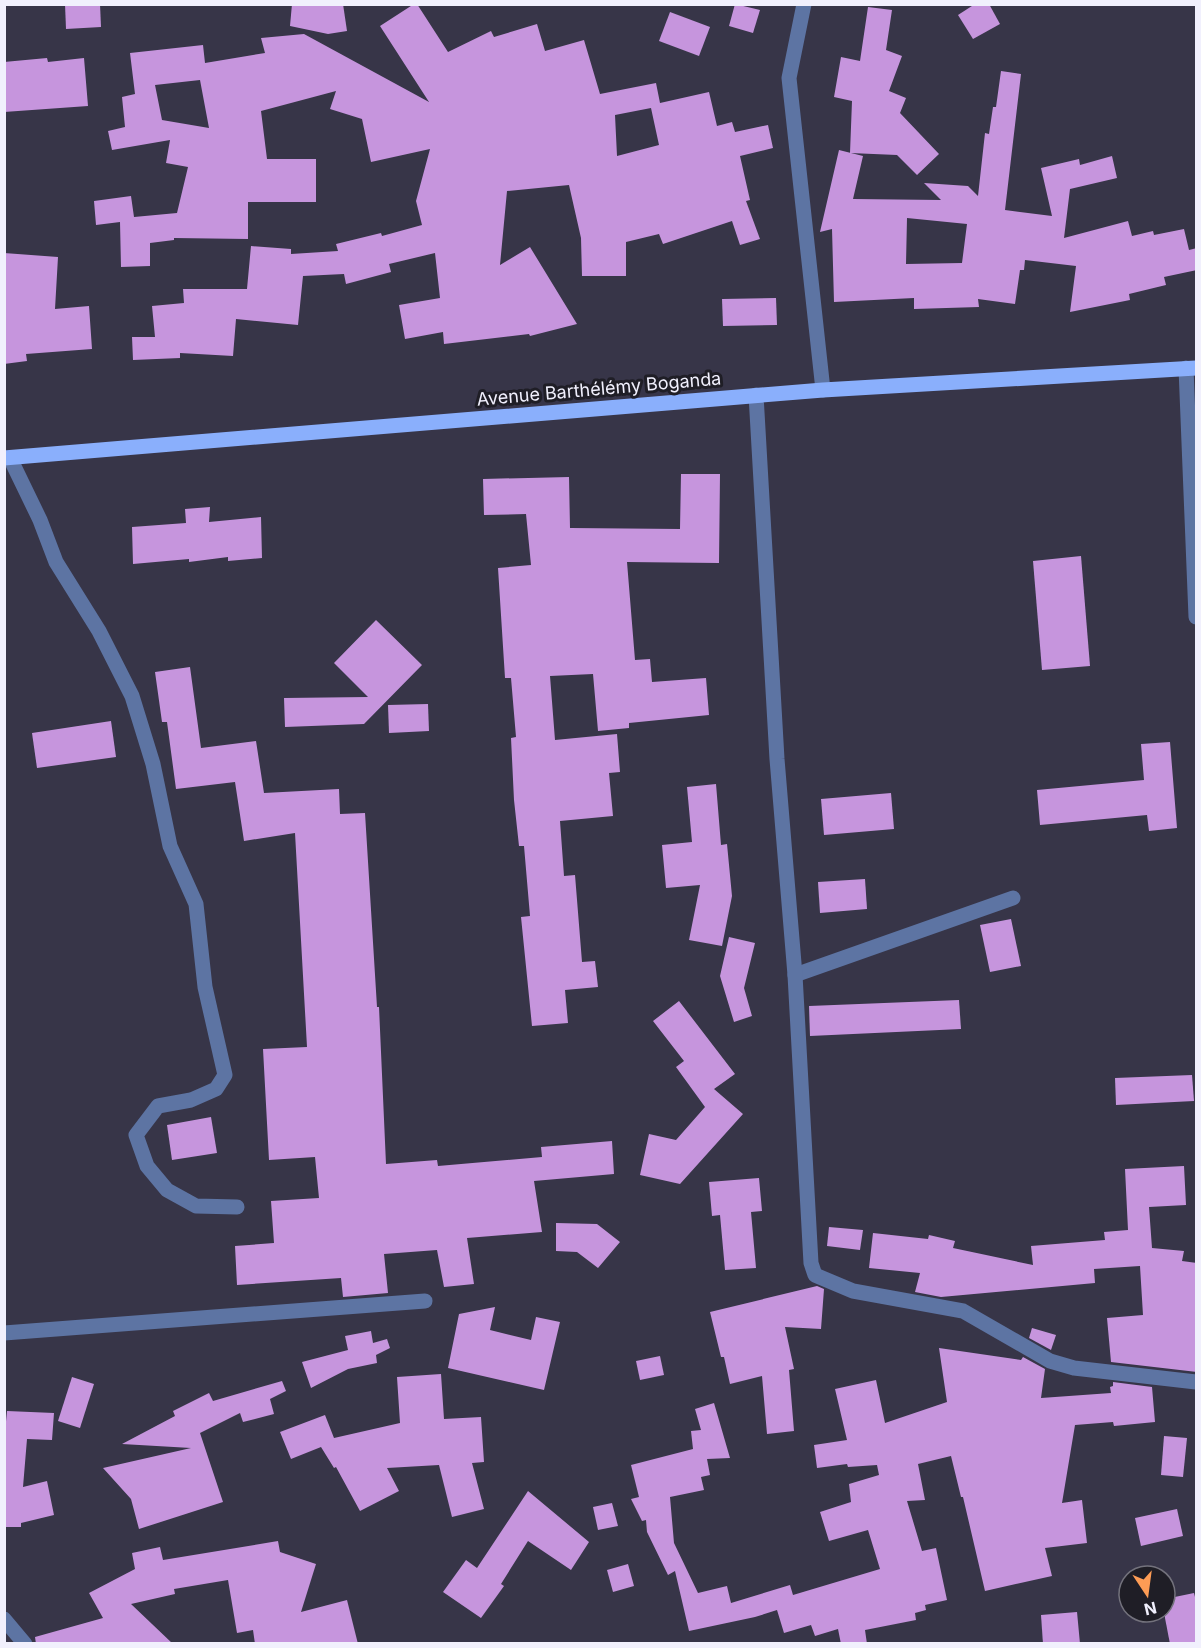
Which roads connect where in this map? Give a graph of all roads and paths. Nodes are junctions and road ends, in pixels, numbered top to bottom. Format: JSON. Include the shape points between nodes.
{"nodes":[{"id":1,"x":804,"y":4,"type":"edge"},
{"id":2,"x":1191,"y":368,"type":"edge"},
{"id":3,"x":823,"y":390,"type":"junction"},
{"id":4,"x":756,"y":395,"type":"junction"},
{"id":5,"x":7,"y":458,"type":"edge"},
{"id":6,"x":1197,"y":617,"type":"edge"},
{"id":7,"x":1013,"y":898,"type":"dead end"},
{"id":8,"x":795,"y":975,"type":"junction"},
{"id":9,"x":237,"y":1207,"type":"dead end"},
{"id":10,"x":425,"y":1300,"type":"dead end"},
{"id":11,"x":4,"y":1333,"type":"edge"},
{"id":12,"x":1197,"y":1382,"type":"edge"},
{"id":13,"x":4,"y":1619,"type":"edge"},
{"id":14,"x":25,"y":1644,"type":"edge"}],
"edges":[{"from":1,"to":3,"type":"street","via":[[789,78]]},
{"from":2,"to":3,"type":"main road","name":"Avenue Barthélémy Boganda"},
{"from":2,"to":6,"type":"street"},
{"from":3,"to":4,"type":"main road","name":"Avenue Barthélémy Boganda"},
{"from":4,"to":5,"type":"main road","name":"Avenue Barthélémy Boganda"},
{"from":4,"to":8,"type":"street","via":[[777,759]]},
{"from":5,"to":9,"type":"street","via":[[40,520],[56,562],[99,631],[132,696],[153,764],[170,846],[196,904],[205,987],[225,1075],[216,1089],[191,1100],[158,1106],[136,1135],[147,1166],[166,1190],[196,1206]]},
{"from":7,"to":8,"type":"street"},
{"from":8,"to":12,"type":"street","via":[[815,1275],[853,1291],[963,1311],[1050,1360],[1074,1368]]},
{"from":10,"to":11,"type":"street"},
{"from":13,"to":14,"type":"street"}]}
